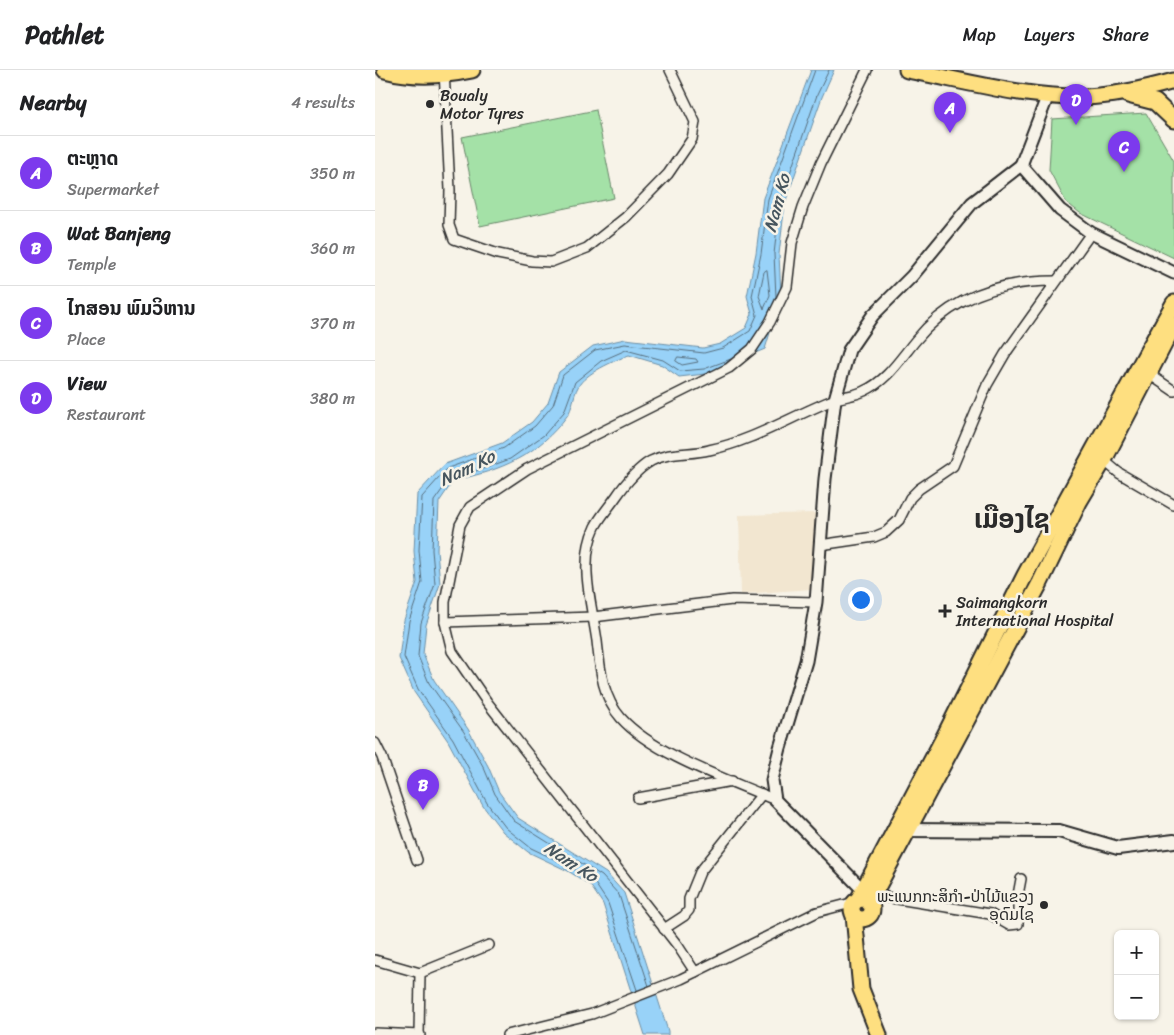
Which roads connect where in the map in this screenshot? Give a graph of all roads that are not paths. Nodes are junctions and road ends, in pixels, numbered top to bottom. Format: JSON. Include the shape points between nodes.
{"nodes":[{"id":1,"x":385,"y":70,"type":"edge"},
{"id":2,"x":472,"y":70,"type":"edge"},
{"id":3,"x":670,"y":70,"type":"edge"},
{"id":4,"x":867,"y":70,"type":"edge"},
{"id":5,"x":907,"y":70,"type":"edge"},
{"id":6,"x":444,"y":73,"type":"edge"},
{"id":7,"x":1174,"y":81,"type":"edge"},
{"id":8,"x":1113,"y":94,"type":"junction"},
{"id":9,"x":1048,"y":95,"type":"junction"},
{"id":10,"x":1174,"y":120,"type":"edge"},
{"id":11,"x":1021,"y":164,"type":"junction"},
{"id":12,"x":1091,"y":233,"type":"junction"},
{"id":13,"x":1174,"y":273,"type":"edge"},
{"id":14,"x":1055,"y":282,"type":"junction"},
{"id":15,"x":1174,"y":303,"type":"edge"},
{"id":16,"x":1174,"y":325,"type":"edge"},
{"id":17,"x":1153,"y":354,"type":"junction"},
{"id":18,"x":1149,"y":374,"type":"junction"},
{"id":19,"x":1174,"y":392,"type":"edge"},
{"id":20,"x":835,"y":400,"type":"junction"},
{"id":21,"x":1098,"y":456,"type":"junction"},
{"id":22,"x":1174,"y":505,"type":"edge"},
{"id":23,"x":820,"y":545,"type":"junction"},
{"id":24,"x":815,"y":602,"type":"junction"},
{"id":25,"x":593,"y":617,"type":"junction"},
{"id":26,"x":445,"y":622,"type":"junction"},
{"id":27,"x":996,"y":633,"type":"junction"},
{"id":28,"x":1009,"y":640,"type":"junction"},
{"id":29,"x":375,"y":743,"type":"edge"},
{"id":30,"x":732,"y":781,"type":"junction"},
{"id":31,"x":762,"y":794,"type":"junction"},
{"id":32,"x":638,"y":798,"type":"dead end"},
{"id":33,"x":775,"y":800,"type":"junction"},
{"id":34,"x":901,"y":830,"type":"junction"},
{"id":35,"x":1174,"y":841,"type":"edge"},
{"id":36,"x":417,"y":860,"type":"dead end"},
{"id":37,"x":1021,"y":879,"type":"dead end"},
{"id":38,"x":862,"y":904,"type":"junction"},
{"id":39,"x":664,"y":929,"type":"junction"},
{"id":40,"x":489,"y":945,"type":"dead end"},
{"id":41,"x":375,"y":960,"type":"edge"},
{"id":42,"x":695,"y":972,"type":"junction"},
{"id":43,"x":420,"y":973,"type":"junction"},
{"id":44,"x":375,"y":1033,"type":"edge"},
{"id":45,"x":420,"y":1035,"type":"edge"},
{"id":46,"x":507,"y":1035,"type":"edge"},
{"id":47,"x":879,"y":1035,"type":"edge"}],
"edges":[{"from":1,"to":6,"type":"highway","via":[[399,74]]},
{"from":2,"to":6,"type":"highway"},
{"from":3,"to":6,"type":"street","via":[[695,122],[693,139],[668,174],[626,217],[587,248],[551,262],[499,254],[454,239],[449,225]]},
{"from":4,"to":26,"type":"street","via":[[803,207],[792,243],[787,287],[752,349],[729,368],[527,469],[469,507],[460,525],[445,602]]},
{"from":5,"to":9,"type":"highway"},
{"from":7,"to":8,"type":"highway"},
{"from":8,"to":9,"type":"highway","via":[[1083,97]]},
{"from":8,"to":10,"type":"highway","via":[[1155,102]]},
{"from":9,"to":11,"type":"street"},
{"from":11,"to":12,"type":"street","via":[[1059,210]]},
{"from":11,"to":20,"type":"street","via":[[973,202],[912,276],[873,315],[849,350]]},
{"from":12,"to":13,"type":"street"},
{"from":12,"to":14,"type":"street"},
{"from":14,"to":20,"type":"street","via":[[1026,281],[963,300],[918,337],[877,384]]},
{"from":14,"to":23,"type":"street","via":[[987,385],[953,466],[919,489],[910,498],[899,520],[886,532],[874,537]]},
{"from":15,"to":17,"type":"highway"},
{"from":16,"to":17,"type":"highway"},
{"from":17,"to":18,"type":"highway"},
{"from":17,"to":21,"type":"highway"},
{"from":18,"to":19,"type":"street"},
{"from":18,"to":21,"type":"highway"},
{"from":20,"to":23,"type":"street"},
{"from":20,"to":25,"type":"street","via":[[708,451],[679,452],[651,461],[635,474],[595,528],[586,563]]},
{"from":21,"to":22,"type":"street","via":[[1119,473]]},
{"from":21,"to":27,"type":"highway"},
{"from":21,"to":28,"type":"highway","via":[[1079,502]]},
{"from":23,"to":24,"type":"street"},
{"from":24,"to":25,"type":"street","via":[[732,600]]},
{"from":24,"to":33,"type":"street","via":[[807,661],[772,780]]},
{"from":25,"to":26,"type":"street"},
{"from":25,"to":30,"type":"street","via":[[603,687],[621,719],[656,746]]},
{"from":26,"to":39,"type":"street","via":[[452,651],[487,702]]},
{"from":27,"to":28,"type":"highway"},
{"from":27,"to":34,"type":"highway"},
{"from":28,"to":34,"type":"highway"},
{"from":29,"to":36,"type":"street"},
{"from":30,"to":31,"type":"street"},
{"from":30,"to":32,"type":"street"},
{"from":31,"to":33,"type":"street"},
{"from":31,"to":39,"type":"street","via":[[700,872],[685,916]]},
{"from":33,"to":38,"type":"street"},
{"from":34,"to":35,"type":"main road","via":[[1059,830],[1118,848]]},
{"from":34,"to":38,"type":"highway"},
{"from":37,"to":38,"type":"street","via":[[1018,924],[1009,925],[990,914]]},
{"from":38,"to":42,"type":"street","via":[[817,912]]},
{"from":38,"to":47,"type":"highway","via":[[857,961],[861,989]]},
{"from":39,"to":42,"type":"street"},
{"from":40,"to":43,"type":"street"},
{"from":41,"to":43,"type":"street"},
{"from":42,"to":46,"type":"street","via":[[592,1014]]},
{"from":43,"to":45,"type":"street"},
{"from":44,"to":45,"type":"street"}]}
